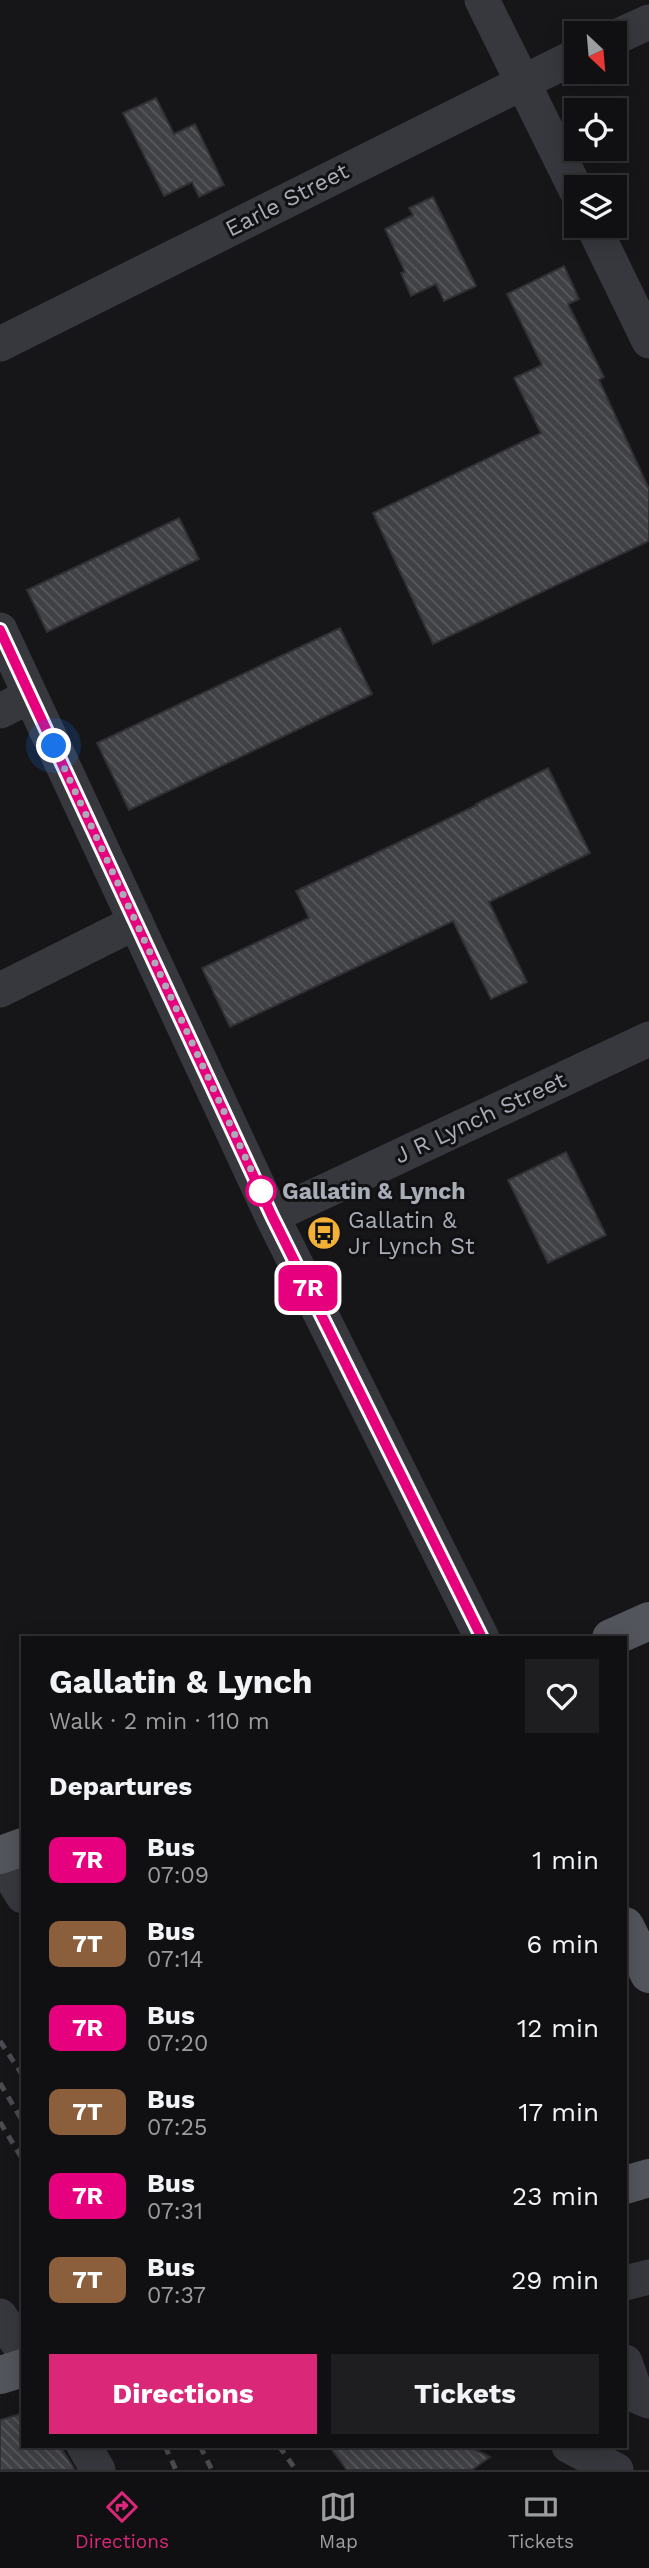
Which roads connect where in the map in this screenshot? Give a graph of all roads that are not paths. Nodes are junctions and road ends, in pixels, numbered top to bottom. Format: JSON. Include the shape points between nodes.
{"nodes":[{"id":1,"x":482,"y":0,"type":"edge"},
{"id":2,"x":649,"y":22,"type":"edge"},
{"id":3,"x":627,"y":32,"type":"edge"},
{"id":4,"x":564,"y":62,"type":"edge"},
{"id":5,"x":523,"y":81,"type":"junction"},
{"id":6,"x":569,"y":175,"type":"edge"},
{"id":7,"x":599,"y":238,"type":"edge"},
{"id":8,"x":649,"y":341,"type":"edge"},
{"id":9,"x":0,"y":344,"type":"edge"},
{"id":10,"x":0,"y":630,"type":"edge"},
{"id":11,"x":15,"y":703,"type":"edge"},
{"id":12,"x":136,"y":922,"type":"junction"},
{"id":13,"x":0,"y":990,"type":"edge"},
{"id":14,"x":649,"y":1039,"type":"edge"},
{"id":15,"x":272,"y":1216,"type":"junction"},
{"id":16,"x":649,"y":1621,"type":"edge"},
{"id":17,"x":481,"y":1636,"type":"edge"},
{"id":18,"x":615,"y":1636,"type":"edge"},
{"id":19,"x":21,"y":1848,"type":"edge"},
{"id":20,"x":0,"y":1857,"type":"edge"},
{"id":21,"x":21,"y":1893,"type":"edge"},
{"id":22,"x":627,"y":1930,"type":"edge"},
{"id":23,"x":649,"y":1974,"type":"edge"},
{"id":24,"x":649,"y":2178,"type":"edge"},
{"id":25,"x":627,"y":2184,"type":"edge"},
{"id":26,"x":649,"y":2277,"type":"edge"},
{"id":27,"x":627,"y":2282,"type":"edge"},
{"id":28,"x":0,"y":2316,"type":"edge"},
{"id":29,"x":21,"y":2348,"type":"edge"},
{"id":30,"x":627,"y":2368,"type":"edge"},
{"id":31,"x":21,"y":2369,"type":"edge"},
{"id":32,"x":0,"y":2375,"type":"edge"},
{"id":33,"x":649,"y":2401,"type":"edge"},
{"id":34,"x":84,"y":2448,"type":"edge"},
{"id":35,"x":573,"y":2448,"type":"edge"},
{"id":36,"x":99,"y":2470,"type":"edge"},
{"id":37,"x":616,"y":2470,"type":"edge"}],
"edges":[{"from":1,"to":5,"type":"street"},
{"from":2,"to":3,"type":"street"},
{"from":4,"to":5,"type":"street","name":"Earle Street"},
{"from":5,"to":6,"type":"street"},
{"from":5,"to":9,"type":"street","name":"Earle Street"},
{"from":7,"to":8,"type":"street"},
{"from":10,"to":11,"type":"street"},
{"from":11,"to":12,"type":"street"},
{"from":12,"to":13,"type":"street"},
{"from":12,"to":15,"type":"street"},
{"from":14,"to":15,"type":"street","name":"J R Lynch Street"},
{"from":15,"to":17,"type":"street"},
{"from":16,"to":18,"type":"main road"},
{"from":19,"to":20,"type":"main road"},
{"from":20,"to":21,"type":"street"},
{"from":22,"to":23,"type":"main road"},
{"from":24,"to":25,"type":"main road"},
{"from":26,"to":27,"type":"street"},
{"from":28,"to":29,"type":"street"},
{"from":30,"to":33,"type":"street","via":[[637,2396]]},
{"from":31,"to":32,"type":"main road"},
{"from":34,"to":36,"type":"street"},
{"from":35,"to":37,"type":"street"}]}
